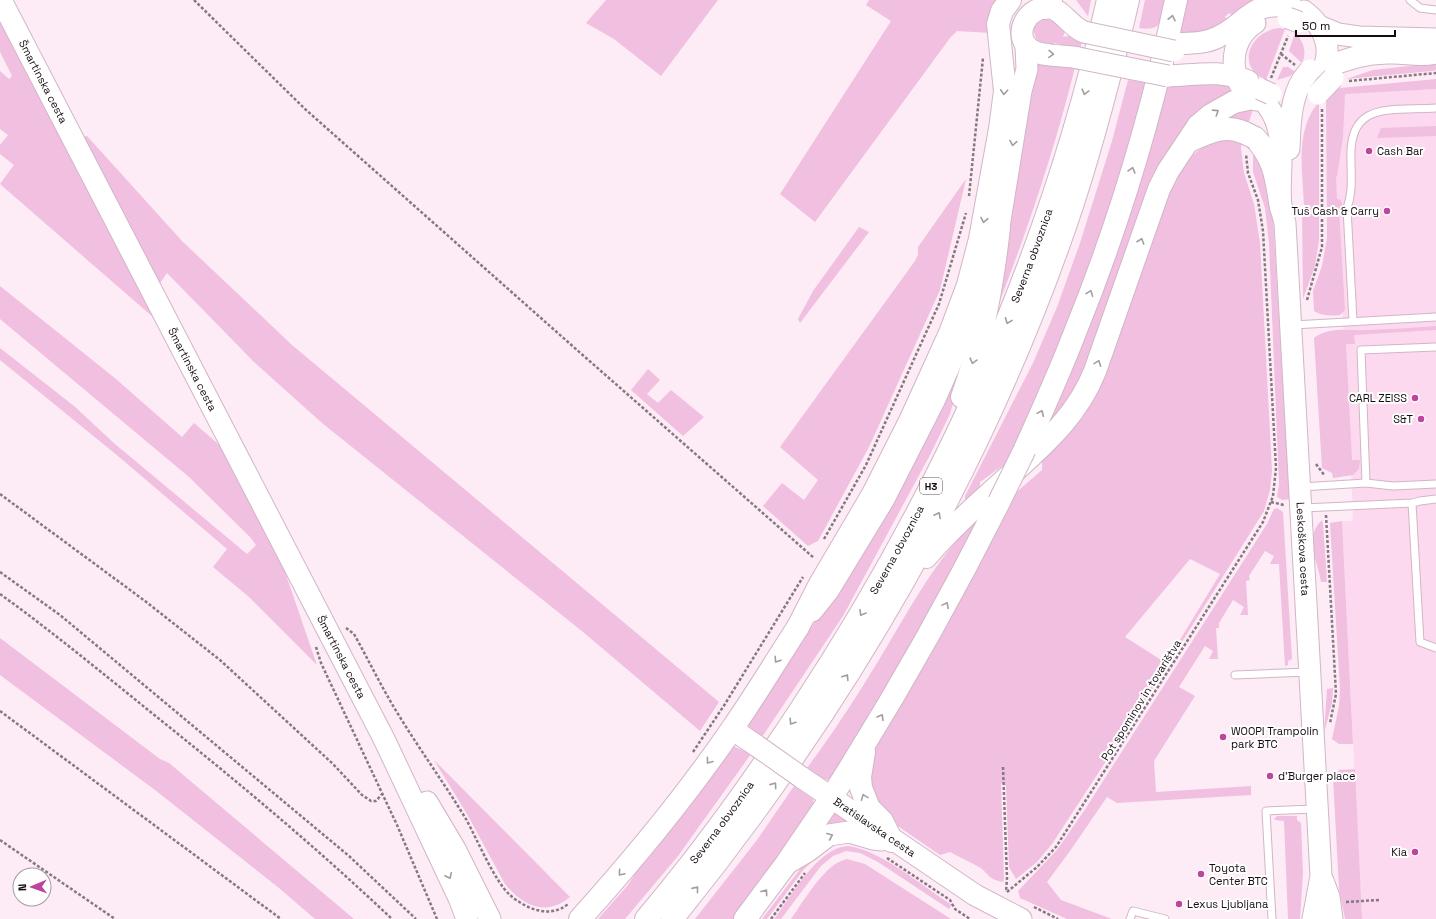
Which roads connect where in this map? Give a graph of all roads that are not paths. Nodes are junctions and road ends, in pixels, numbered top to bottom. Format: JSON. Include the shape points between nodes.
{"nodes":[{"id":1,"x":1,"y":0,"type":"edge"},
{"id":2,"x":1010,"y":0,"type":"edge"},
{"id":3,"x":1108,"y":0,"type":"edge"},
{"id":4,"x":1128,"y":0,"type":"edge"},
{"id":5,"x":1176,"y":0,"type":"edge"},
{"id":6,"x":1410,"y":0,"type":"edge"},
{"id":7,"x":1046,"y":2,"type":"edge"},
{"id":8,"x":1436,"y":10,"type":"edge"},
{"id":9,"x":1300,"y":19,"type":"edge"},
{"id":10,"x":1436,"y":39,"type":"edge"},
{"id":11,"x":1237,"y":43,"type":"junction"},
{"id":12,"x":1026,"y":46,"type":"junction"},
{"id":13,"x":1174,"y":47,"type":"junction"},
{"id":14,"x":1408,"y":47,"type":"junction"},
{"id":15,"x":1436,"y":53,"type":"edge"},
{"id":16,"x":1236,"y":76,"type":"junction"},
{"id":17,"x":1315,"y":86,"type":"junction"},
{"id":18,"x":1021,"y":91,"type":"junction"},
{"id":19,"x":1263,"y":95,"type":"junction"},
{"id":20,"x":1436,"y":108,"type":"edge"},
{"id":21,"x":1189,"y":140,"type":"junction"},
{"id":22,"x":1283,"y":215,"type":"junction"},
{"id":23,"x":999,"y":227,"type":"junction"},
{"id":24,"x":1436,"y":317,"type":"edge"},
{"id":25,"x":1353,"y":321,"type":"junction"},
{"id":26,"x":1291,"y":325,"type":"junction"},
{"id":27,"x":1436,"y":348,"type":"edge"},
{"id":28,"x":1366,"y":483,"type":"junction"},
{"id":29,"x":1436,"y":484,"type":"edge"},
{"id":30,"x":1300,"y":487,"type":"junction"},
{"id":31,"x":926,"y":498,"type":"junction"},
{"id":32,"x":1436,"y":500,"type":"edge"},
{"id":33,"x":1412,"y":503,"type":"junction"},
{"id":34,"x":1294,"y":507,"type":"junction"},
{"id":35,"x":898,"y":590,"type":"junction"},
{"id":36,"x":798,"y":627,"type":"junction"},
{"id":37,"x":1436,"y":648,"type":"edge"},
{"id":38,"x":1310,"y":672,"type":"junction"},
{"id":39,"x":1235,"y":675,"type":"dead end"},
{"id":40,"x":732,"y":729,"type":"junction"},
{"id":41,"x":384,"y":739,"type":"junction"},
{"id":42,"x":867,"y":741,"type":"junction"},
{"id":43,"x":831,"y":798,"type":"junction"},
{"id":44,"x":1318,"y":808,"type":"junction"},
{"id":45,"x":887,"y":847,"type":"junction"},
{"id":46,"x":786,"y":864,"type":"junction"},
{"id":47,"x":1320,"y":883,"type":"junction"},
{"id":48,"x":576,"y":910,"type":"edge"},
{"id":49,"x":467,"y":919,"type":"edge"},
{"id":50,"x":490,"y":919,"type":"edge"},
{"id":51,"x":646,"y":919,"type":"edge"},
{"id":52,"x":672,"y":919,"type":"edge"},
{"id":53,"x":745,"y":919,"type":"edge"},
{"id":54,"x":1021,"y":919,"type":"edge"},
{"id":55,"x":1130,"y":919,"type":"edge"},
{"id":56,"x":1165,"y":919,"type":"edge"},
{"id":57,"x":1272,"y":919,"type":"edge"},
{"id":58,"x":1313,"y":919,"type":"edge"},
{"id":59,"x":1320,"y":919,"type":"edge"},
{"id":60,"x":1332,"y":919,"type":"edge"}],
"edges":[{"from":1,"to":41,"type":"main road","name":"Šmartinska cesta"},
{"from":2,"to":36,"type":"main road","one_way":true,"via":[[1002,11],[998,24],[1005,91],[1000,129],[980,239],[968,285],[950,333],[910,421],[873,494]]},
{"from":3,"to":31,"type":"main road","name":"Severna obvoznica","number":"H3","one_way":true,"via":[[1070,147],[1036,248],[986,372]]},
{"from":35,"to":4,"type":"main road","name":"Severna obvoznica","number":"H3","one_way":true,"via":[[968,457],[1041,291],[1072,206],[1094,134]]},
{"from":42,"to":5,"type":"main road","one_way":true,"bridge":true,"via":[[944,608],[999,502],[1025,449],[1074,335],[1116,223],[1149,113]]},
{"from":6,"to":8,"type":"lane","via":[[1420,8]]},
{"from":7,"to":12,"type":"main road","via":[[1025,20],[1022,33]]},
{"from":7,"to":13,"type":"main road","via":[[1073,8],[1085,28],[1097,27],[1130,39]]},
{"from":7,"to":18,"type":"main road","via":[[1017,9],[1012,16],[1009,30]]},
{"from":9,"to":11,"type":"main road","via":[[1272,17],[1259,21],[1247,28]]},
{"from":9,"to":13,"type":"main road","via":[[1255,10],[1217,38]]},
{"from":9,"to":14,"type":"main road","via":[[1372,45]]},
{"from":9,"to":17,"type":"main road","name":"Leskoškova cesta","via":[[1316,52]]},
{"from":10,"to":14,"type":"main road","via":[[1432,38]]},
{"from":11,"to":13,"type":"main road","via":[[1205,52]]},
{"from":11,"to":16,"type":"main road","via":[[1234,60]]},
{"from":12,"to":16,"type":"main road","one_way":true,"bridge":true,"via":[[1041,54],[1078,58],[1168,76],[1213,73]]},
{"from":12,"to":18,"type":"main road","via":[[1027,69]]},
{"from":14,"to":15,"type":"main road"},
{"from":14,"to":17,"type":"main road","via":[[1394,61],[1351,69]]},
{"from":16,"to":19,"type":"main road"},
{"from":17,"to":19,"type":"main road"},
{"from":17,"to":22,"type":"main road","name":"Leskoškova cesta","via":[[1297,132],[1297,153],[1293,172],[1294,205]]},
{"from":18,"to":23,"type":"main road","one_way":true},
{"from":21,"to":19,"type":"main road","one_way":true,"via":[[1198,126],[1211,115],[1234,102]]},
{"from":19,"to":22,"type":"main road","name":"Leskoškova cesta","via":[[1272,111],[1280,144]]},
{"from":20,"to":25,"type":"lane","via":[[1376,112],[1361,120],[1353,132],[1350,153],[1352,195],[1347,208]]},
{"from":21,"to":22,"type":"main road","via":[[1218,129],[1234,128],[1249,141],[1267,151],[1272,160]]},
{"from":35,"to":21,"type":"main road","one_way":true,"via":[[941,539],[1046,443],[1076,409],[1102,352],[1159,189]]},
{"from":22,"to":26,"type":"main road","name":"Leskoškova cesta"},
{"from":23,"to":31,"type":"main road","one_way":true,"via":[[994,275],[981,332],[964,392]]},
{"from":23,"to":36,"type":"main road","via":[[967,326],[907,457],[828,591]]},
{"from":24,"to":25,"type":"lane"},
{"from":25,"to":26,"type":"lane"},
{"from":26,"to":30,"type":"main road","name":"Leskoškova cesta"},
{"from":27,"to":28,"type":"lane","via":[[1361,350]]},
{"from":28,"to":29,"type":"lane","via":[[1393,486]]},
{"from":28,"to":30,"type":"lane"},
{"from":30,"to":34,"type":"main road","name":"Leskoškova cesta"},
{"from":31,"to":51,"type":"main road","name":"Severna obvoznica","number":"H3","one_way":true,"via":[[857,621],[778,744],[714,833]]},
{"from":32,"to":33,"type":"lane"},
{"from":33,"to":34,"type":"lane"},
{"from":33,"to":37,"type":"lane","via":[[1420,642]]},
{"from":34,"to":38,"type":"main road","name":"Leskoškova cesta"},
{"from":52,"to":35,"type":"main road","name":"Severna obvoznica","number":"H3","one_way":true,"via":[[744,827],[798,750]]},
{"from":36,"to":40,"type":"main road","one_way":true},
{"from":38,"to":39,"type":"lane"},
{"from":38,"to":44,"type":"main road","name":"Leskoškova cesta"},
{"from":40,"to":43,"type":"main road","name":"Bratislavska cesta","bridge":true},
{"from":40,"to":48,"type":"main road","one_way":true,"via":[[646,843]]},
{"from":41,"to":49,"type":"main road","name":"Šmartinska cesta","one_way":true},
{"from":41,"to":50,"type":"main road","name":"Šmartinska cesta","via":[[415,782],[441,825]]},
{"from":42,"to":43,"type":"main road"},
{"from":45,"to":42,"type":"main road","one_way":true,"via":[[882,820],[869,808],[861,788],[861,767]]},
{"from":43,"to":45,"type":"main road","name":"Bratislavska cesta"},
{"from":43,"to":46,"type":"main road"},
{"from":44,"to":47,"type":"main road","name":"Leskoškova cesta"},
{"from":44,"to":57,"type":"lane","via":[[1266,811]]},
{"from":46,"to":45,"type":"main road","one_way":true,"via":[[829,835],[837,833],[849,832],[873,839]]},
{"from":45,"to":54,"type":"main road","name":"Bratislavska cesta","via":[[975,895],[1000,905]]},
{"from":53,"to":46,"type":"main road","one_way":true},
{"from":47,"to":58,"type":"main road","name":"Leskoškova cesta"},
{"from":47,"to":59,"type":"main road","name":"Leskoškova cesta"},
{"from":47,"to":60,"type":"main road","name":"Leskoškova cesta","via":[[1328,897]]},
{"from":55,"to":56,"type":"lane","via":[[1133,911]]}]}
